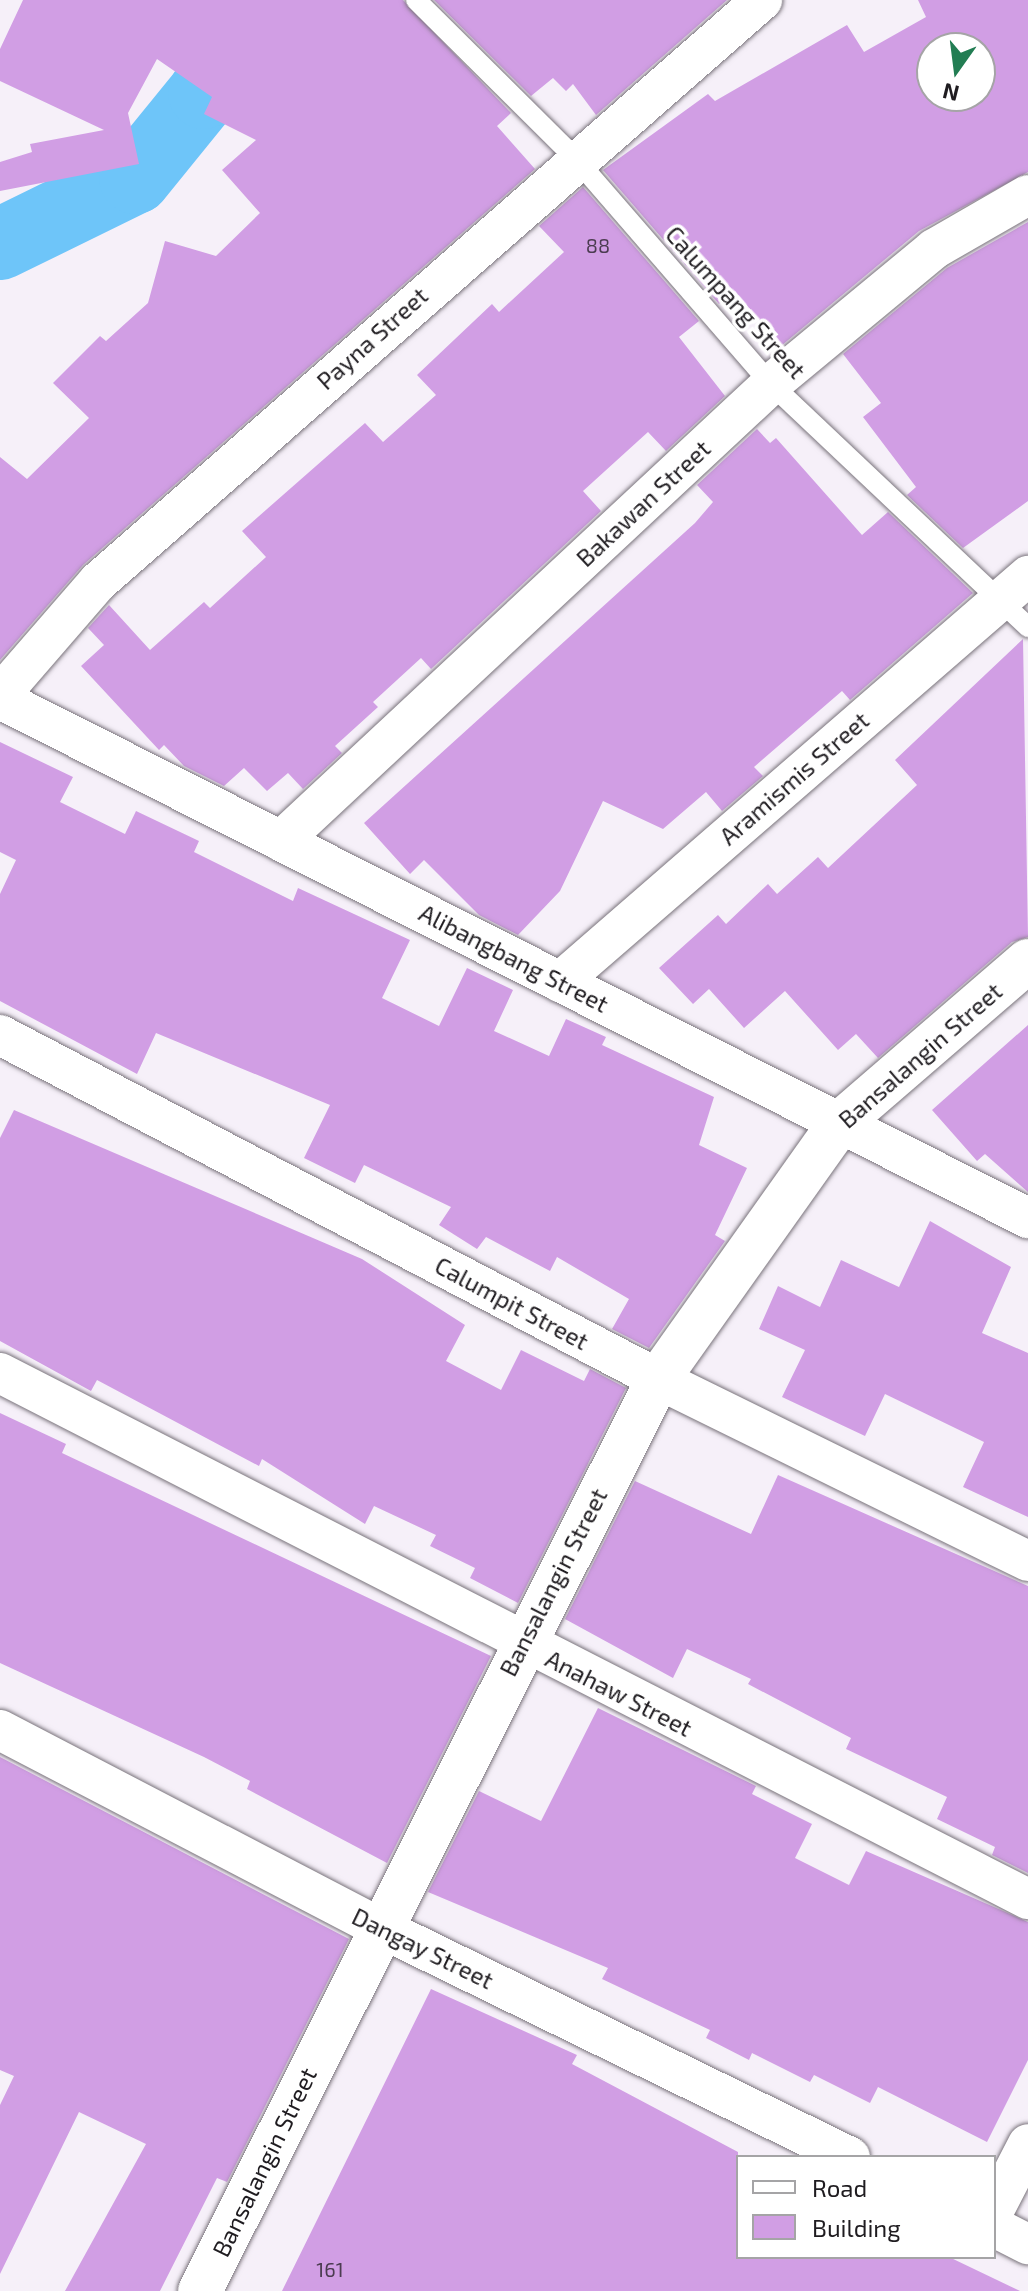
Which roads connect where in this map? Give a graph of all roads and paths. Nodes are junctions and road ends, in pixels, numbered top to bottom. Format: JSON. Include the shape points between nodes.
{"nodes":[{"id":1,"x":416,"y":0,"type":"edge"},
{"id":2,"x":762,"y":0,"type":"edge"},
{"id":3,"x":575,"y":158,"type":"junction"},
{"id":4,"x":1028,"y":195,"type":"edge"},
{"id":5,"x":771,"y":384,"type":"junction"},
{"id":6,"x":1014,"y":587,"type":"edge"},
{"id":7,"x":1028,"y":627,"type":"edge"},
{"id":8,"x":0,"y":697,"type":"edge"},
{"id":9,"x":281,"y":841,"type":"junction"},
{"id":10,"x":1028,"y":961,"type":"edge"},
{"id":11,"x":560,"y":982,"type":"junction"},
{"id":12,"x":0,"y":1035,"type":"edge"},
{"id":13,"x":840,"y":1123,"type":"junction"},
{"id":14,"x":1028,"y":1218,"type":"edge"},
{"id":15,"x":0,"y":1373,"type":"edge"},
{"id":16,"x":658,"y":1379,"type":"junction"},
{"id":17,"x":1028,"y":1561,"type":"edge"},
{"id":18,"x":520,"y":1643,"type":"junction"},
{"id":19,"x":0,"y":1730,"type":"edge"},
{"id":20,"x":1028,"y":1899,"type":"edge"},
{"id":21,"x":379,"y":1927,"type":"junction"},
{"id":22,"x":1028,"y":2144,"type":"edge"},
{"id":23,"x":846,"y":2155,"type":"edge"},
{"id":24,"x":996,"y":2206,"type":"edge"},
{"id":25,"x":996,"y":2228,"type":"edge"},
{"id":26,"x":1028,"y":2244,"type":"edge"},
{"id":27,"x":200,"y":2291,"type":"edge"}],
"edges":[{"from":1,"to":3,"type":"lane","name":"Calumpang Street"},
{"from":2,"to":3,"type":"street","name":"Payna Street"},
{"from":3,"to":5,"type":"lane","name":"Calumpang Street"},
{"from":3,"to":8,"type":"street","name":"Payna Street","via":[[98,582]]},
{"from":4,"to":5,"type":"street","name":"Bakawan Street","via":[[934,249]]},
{"from":5,"to":6,"type":"lane","name":"Calumpang Street"},
{"from":5,"to":9,"type":"street","name":"Bakawan Street"},
{"from":6,"to":7,"type":"lane","name":"Calumpang Street"},
{"from":6,"to":11,"type":"street","name":"Aramismis Street"},
{"from":8,"to":9,"type":"street","name":"Alibangbang Street"},
{"from":9,"to":11,"type":"street","name":"Alibangbang Street"},
{"from":10,"to":13,"type":"street","name":"Bansalangin Street"},
{"from":11,"to":13,"type":"street","name":"Alibangbang Street"},
{"from":12,"to":16,"type":"street","name":"Calumpit Street"},
{"from":13,"to":14,"type":"street","name":"Alibangbang Street"},
{"from":13,"to":16,"type":"street","name":"Bansalangin Street"},
{"from":15,"to":18,"type":"street","name":"Anahaw Street"},
{"from":16,"to":17,"type":"street","name":"Calumpit Street"},
{"from":16,"to":18,"type":"street","name":"Bansalangin Street"},
{"from":18,"to":20,"type":"street","name":"Anahaw Street"},
{"from":18,"to":21,"type":"street","name":"Bansalangin Street"},
{"from":19,"to":21,"type":"street","name":"Dangay Street"},
{"from":21,"to":23,"type":"street","name":"Dangay Street"},
{"from":21,"to":27,"type":"street","name":"Bansalangin Street"},
{"from":22,"to":24,"type":"street"},
{"from":25,"to":26,"type":"street"}]}
